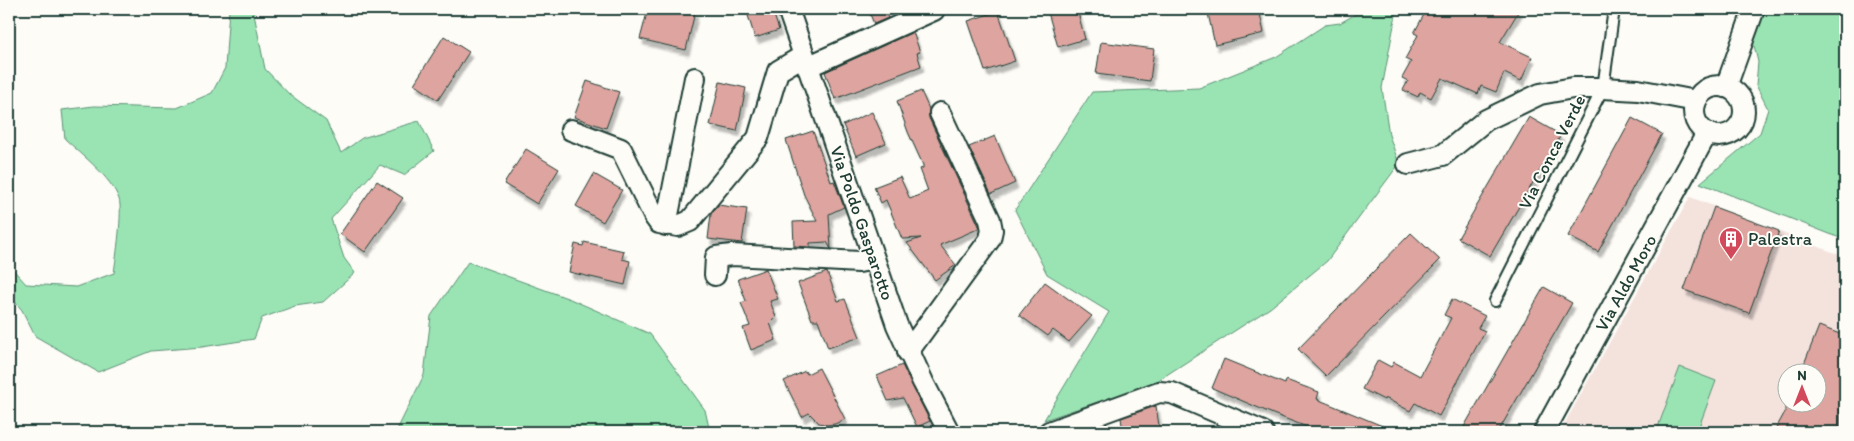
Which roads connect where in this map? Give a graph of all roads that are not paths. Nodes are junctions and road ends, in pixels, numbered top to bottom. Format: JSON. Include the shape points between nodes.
{"nodes":[{"id":1,"x":788,"y":9,"type":"edge"},
{"id":2,"x":1614,"y":9,"type":"edge"},
{"id":3,"x":1754,"y":9,"type":"edge"},
{"id":4,"x":934,"y":10,"type":"edge"},
{"id":5,"x":805,"y":61,"type":"junction"},
{"id":6,"x":695,"y":78,"type":"dead end"},
{"id":7,"x":1726,"y":87,"type":"junction"},
{"id":8,"x":1603,"y":88,"type":"junction"},
{"id":9,"x":1696,"y":101,"type":"junction"},
{"id":10,"x":940,"y":113,"type":"dead end"},
{"id":11,"x":571,"y":130,"type":"dead end"},
{"id":12,"x":1707,"y":133,"type":"junction"},
{"id":13,"x":1408,"y":164,"type":"dead end"},
{"id":14,"x":666,"y":225,"type":"junction"},
{"id":15,"x":874,"y":259,"type":"junction"},
{"id":16,"x":714,"y":275,"type":"dead end"},
{"id":17,"x":1495,"y":301,"type":"dead end"},
{"id":18,"x":908,"y":352,"type":"junction"},
{"id":19,"x":949,"y":432,"type":"edge"},
{"id":20,"x":1049,"y":432,"type":"edge"},
{"id":21,"x":1263,"y":432,"type":"edge"},
{"id":22,"x":1544,"y":432,"type":"edge"}],
"edges":[{"from":1,"to":5,"type":"street","name":"Via Poldo Gasparotto"},
{"from":2,"to":8,"type":"lane","name":"Via Conca Verde"},
{"from":3,"to":7,"type":"street"},
{"from":4,"to":5,"type":"street"},
{"from":5,"to":14,"type":"street","via":[[778,71],[758,138],[690,221],[678,226]]},
{"from":5,"to":15,"type":"street","name":"Via Poldo Gasparotto"},
{"from":6,"to":14,"type":"street"},
{"from":7,"to":9,"type":"street","via":[[1712,87]]},
{"from":7,"to":12,"type":"street","via":[[1739,97],[1744,112],[1742,120],[1738,127],[1723,135]]},
{"from":8,"to":9,"type":"street","via":[[1638,90]]},
{"from":8,"to":13,"type":"street","via":[[1573,88],[1540,94],[1486,120],[1443,156]]},
{"from":8,"to":17,"type":"lane","name":"Via Conca Verde"},
{"from":9,"to":12,"type":"street","via":[[1694,116]]},
{"from":10,"to":18,"type":"street","via":[[992,230],[990,239]]},
{"from":11,"to":14,"type":"street","via":[[621,149],[654,216]]},
{"from":12,"to":22,"type":"street","name":"Via Aldo Moro"},
{"from":15,"to":16,"type":"street","via":[[859,262],[732,254],[716,257]]},
{"from":15,"to":18,"type":"street","name":"Via Poldo Gasparotto"},
{"from":18,"to":19,"type":"street","name":"Via Poldo Gasparotto"},
{"from":20,"to":21,"type":"street","via":[[1159,392],[1172,393]]}]}
